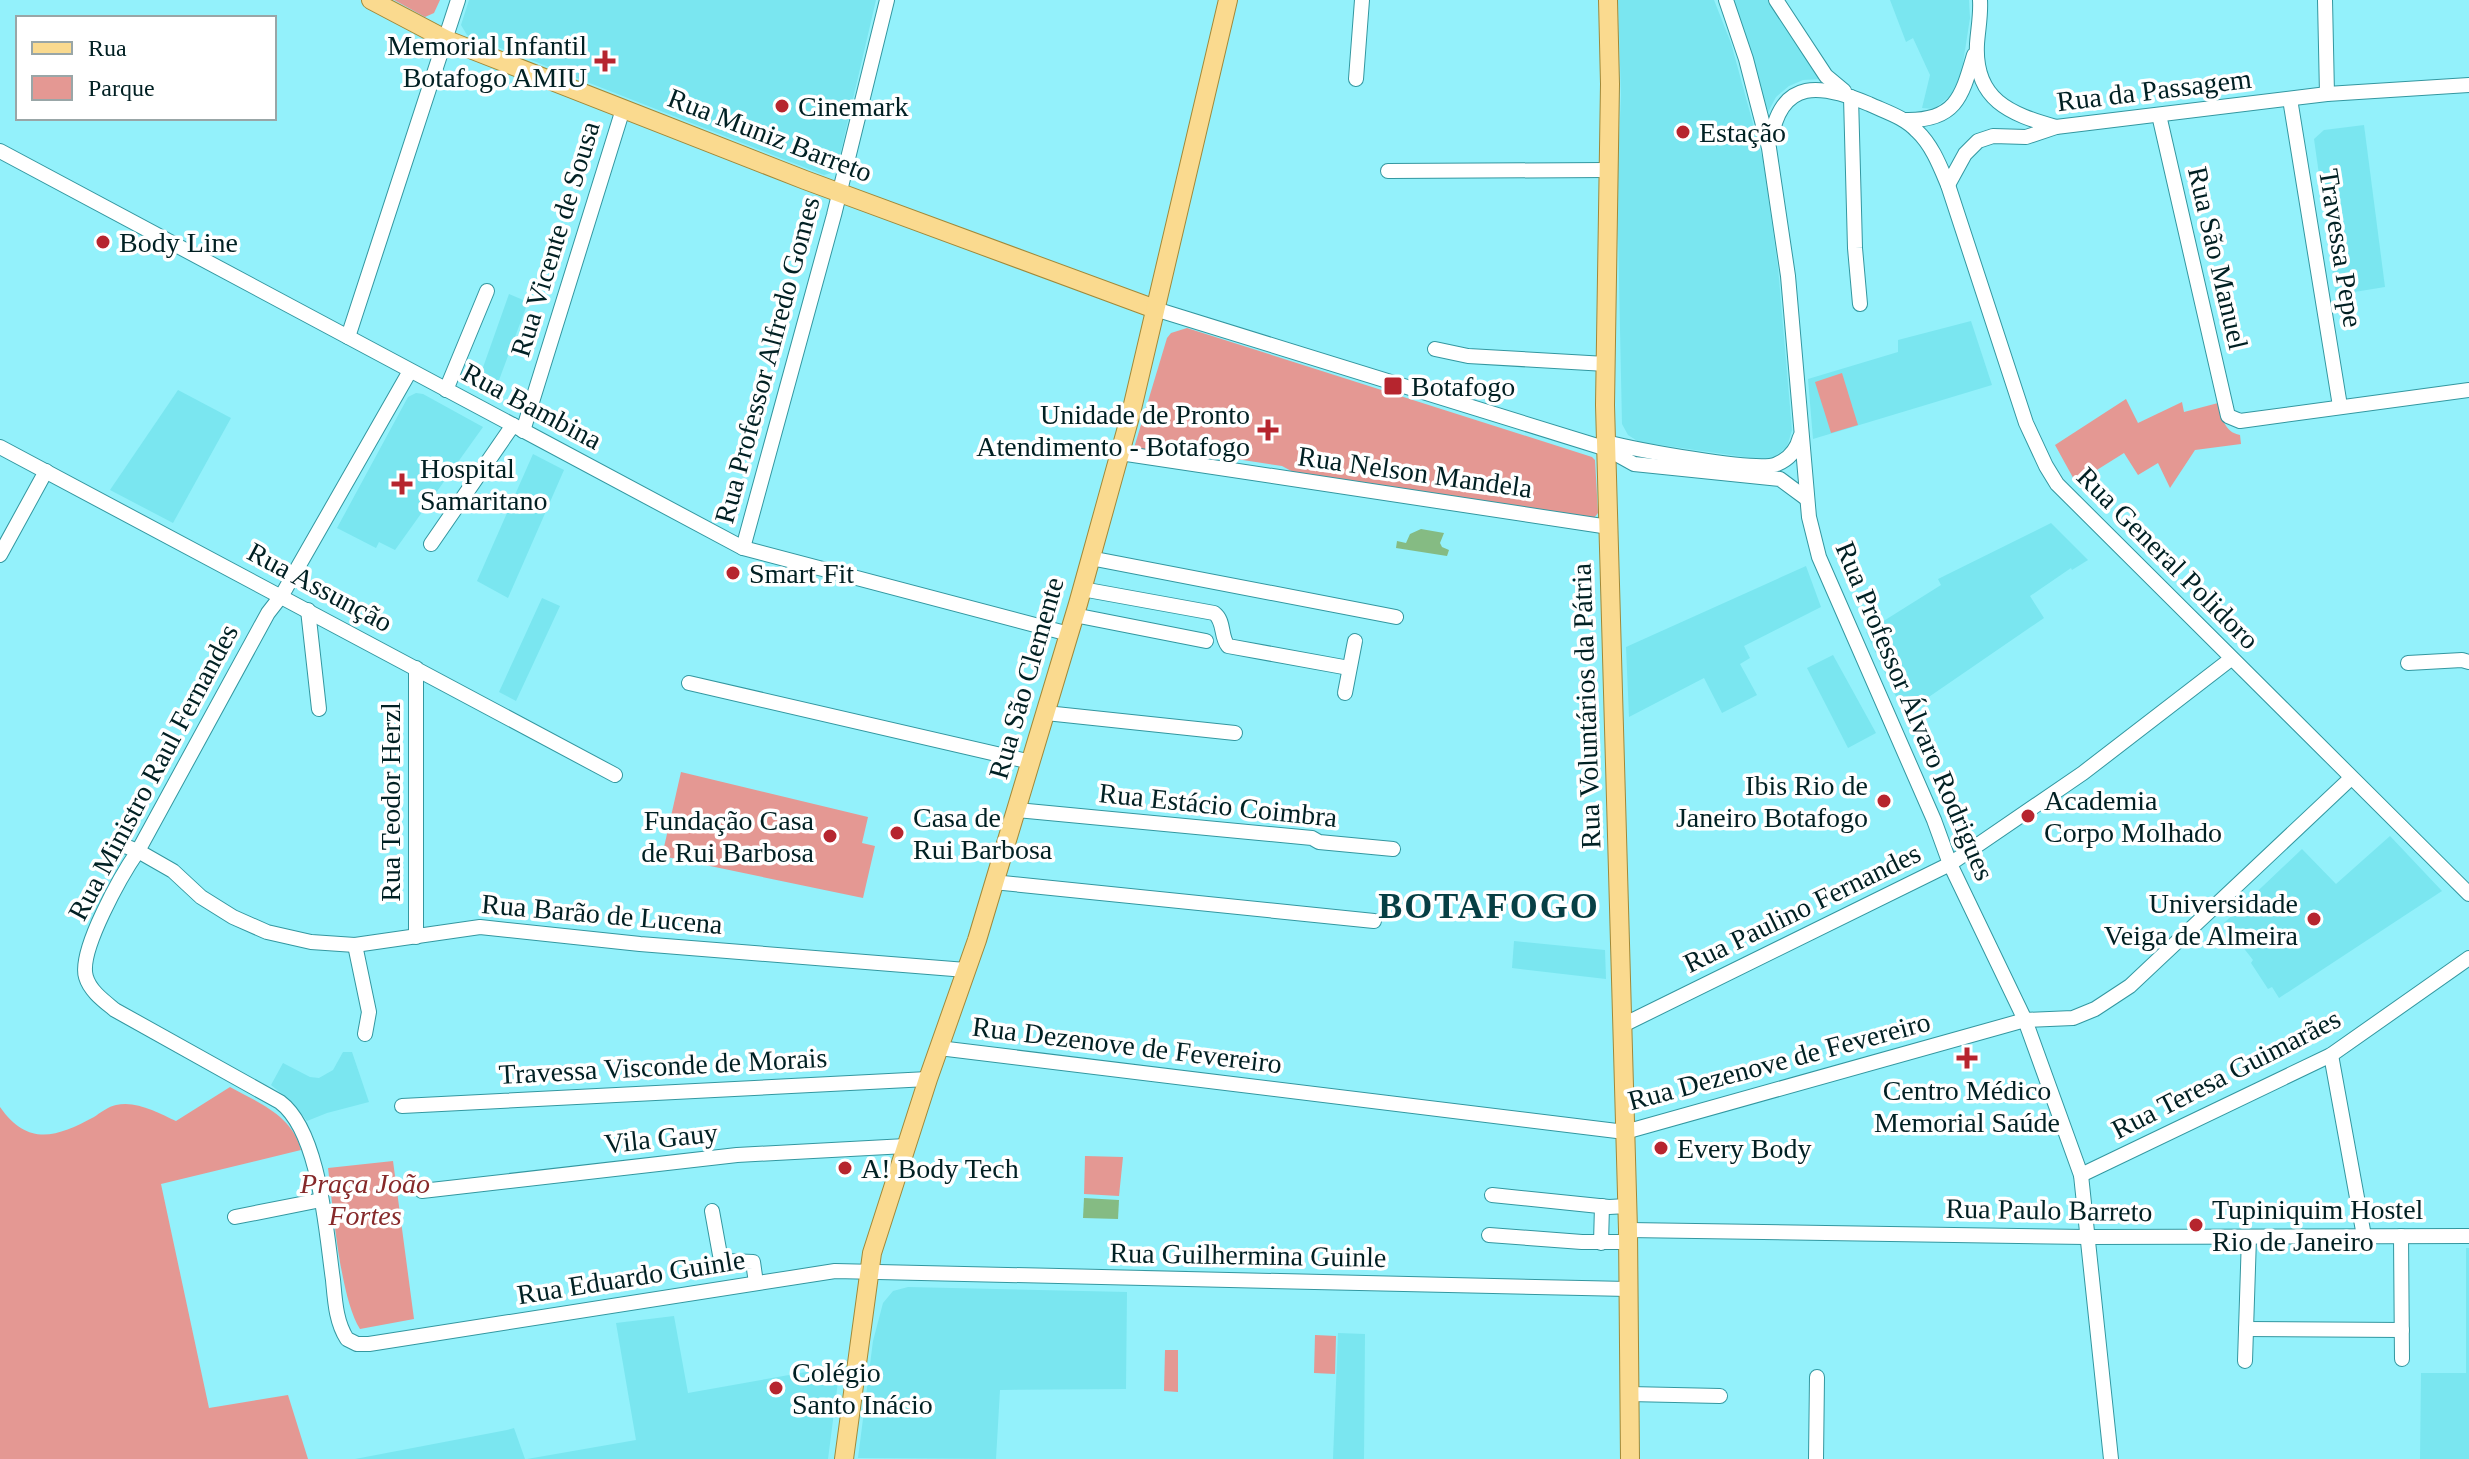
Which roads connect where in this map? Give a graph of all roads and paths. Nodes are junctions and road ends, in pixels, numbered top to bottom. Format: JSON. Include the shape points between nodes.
{"nodes":[{"id":1,"x":371,"y":0,"type":"edge"},
{"id":2,"x":458,"y":0,"type":"edge"},
{"id":3,"x":887,"y":0,"type":"edge"},
{"id":4,"x":1228,"y":0,"type":"edge"},
{"id":5,"x":1362,"y":0,"type":"edge"},
{"id":6,"x":1608,"y":0,"type":"edge"},
{"id":7,"x":1726,"y":0,"type":"edge"},
{"id":8,"x":1776,"y":0,"type":"edge"},
{"id":9,"x":1980,"y":0,"type":"edge"},
{"id":10,"x":2325,"y":0,"type":"edge"},
{"id":11,"x":447,"y":40,"type":"junction"},
{"id":12,"x":1977,"y":47,"type":"junction"},
{"id":13,"x":1356,"y":79,"type":"dead end"},
{"id":14,"x":2469,"y":85,"type":"edge"},
{"id":15,"x":2327,"y":94,"type":"junction"},
{"id":16,"x":1851,"y":97,"type":"junction"},
{"id":17,"x":2290,"y":99,"type":"junction"},
{"id":18,"x":623,"y":109,"type":"junction"},
{"id":19,"x":2159,"y":115,"type":"junction"},
{"id":20,"x":1906,"y":120,"type":"junction"},
{"id":21,"x":2056,"y":127,"type":"junction"},
{"id":22,"x":1769,"y":148,"type":"junction"},
{"id":23,"x":0,"y":151,"type":"edge"},
{"id":24,"x":1607,"y":170,"type":"junction"},
{"id":25,"x":1388,"y":171,"type":"dead end"},
{"id":26,"x":1948,"y":185,"type":"junction"},
{"id":27,"x":839,"y":193,"type":"junction"},
{"id":28,"x":487,"y":291,"type":"dead end"},
{"id":29,"x":1860,"y":304,"type":"dead end"},
{"id":30,"x":1155,"y":309,"type":"junction"},
{"id":31,"x":348,"y":337,"type":"junction"},
{"id":32,"x":1435,"y":349,"type":"dead end"},
{"id":33,"x":1606,"y":364,"type":"junction"},
{"id":34,"x":410,"y":371,"type":"junction"},
{"id":35,"x":446,"y":390,"type":"junction"},
{"id":36,"x":2469,"y":390,"type":"edge"},
{"id":37,"x":2340,"y":406,"type":"junction"},
{"id":38,"x":518,"y":428,"type":"junction"},
{"id":39,"x":1801,"y":437,"type":"junction"},
{"id":40,"x":1607,"y":446,"type":"junction"},
{"id":41,"x":0,"y":447,"type":"edge"},
{"id":42,"x":1120,"y":453,"type":"junction"},
{"id":43,"x":46,"y":471,"type":"junction"},
{"id":44,"x":1807,"y":499,"type":"junction"},
{"id":45,"x":1609,"y":527,"type":"junction"},
{"id":46,"x":431,"y":544,"type":"dead end"},
{"id":47,"x":743,"y":548,"type":"junction"},
{"id":48,"x":0,"y":555,"type":"edge"},
{"id":49,"x":1090,"y":558,"type":"junction"},
{"id":50,"x":1082,"y":589,"type":"junction"},
{"id":51,"x":282,"y":595,"type":"junction"},
{"id":52,"x":308,"y":610,"type":"junction"},
{"id":53,"x":1074,"y":615,"type":"junction"},
{"id":54,"x":1396,"y":617,"type":"dead end"},
{"id":55,"x":1069,"y":634,"type":"junction"},
{"id":56,"x":1206,"y":641,"type":"dead end"},
{"id":57,"x":1355,"y":641,"type":"dead end"},
{"id":58,"x":2231,"y":659,"type":"junction"},
{"id":59,"x":2469,"y":662,"type":"edge"},
{"id":60,"x":2408,"y":663,"type":"dead end"},
{"id":61,"x":416,"y":668,"type":"junction"},
{"id":62,"x":1349,"y":668,"type":"junction"},
{"id":63,"x":689,"y":683,"type":"dead end"},
{"id":64,"x":1345,"y":693,"type":"dead end"},
{"id":65,"x":319,"y":709,"type":"dead end"},
{"id":66,"x":1046,"y":713,"type":"junction"},
{"id":67,"x":1235,"y":733,"type":"dead end"},
{"id":68,"x":1031,"y":762,"type":"junction"},
{"id":69,"x":615,"y":775,"type":"dead end"},
{"id":70,"x":2351,"y":778,"type":"junction"},
{"id":71,"x":1017,"y":810,"type":"junction"},
{"id":72,"x":117,"y":843,"type":"dead end"},
{"id":73,"x":1393,"y":849,"type":"dead end"},
{"id":74,"x":138,"y":851,"type":"junction"},
{"id":75,"x":1950,"y":864,"type":"junction"},
{"id":76,"x":993,"y":882,"type":"junction"},
{"id":77,"x":2469,"y":894,"type":"edge"},
{"id":78,"x":1374,"y":921,"type":"dead end"},
{"id":79,"x":416,"y":937,"type":"junction"},
{"id":80,"x":355,"y":945,"type":"junction"},
{"id":81,"x":2469,"y":958,"type":"edge"},
{"id":82,"x":966,"y":970,"type":"junction"},
{"id":83,"x":2025,"y":1020,"type":"junction"},
{"id":84,"x":1623,"y":1025,"type":"junction"},
{"id":85,"x":365,"y":1034,"type":"dead end"},
{"id":86,"x":939,"y":1048,"type":"junction"},
{"id":87,"x":2331,"y":1055,"type":"junction"},
{"id":88,"x":928,"y":1079,"type":"junction"},
{"id":89,"x":402,"y":1106,"type":"dead end"},
{"id":90,"x":1625,"y":1132,"type":"junction"},
{"id":91,"x":906,"y":1146,"type":"junction"},
{"id":92,"x":2081,"y":1175,"type":"junction"},
{"id":93,"x":422,"y":1191,"type":"dead end"},
{"id":94,"x":1492,"y":1195,"type":"dead end"},
{"id":95,"x":321,"y":1200,"type":"junction"},
{"id":96,"x":1602,"y":1206,"type":"junction"},
{"id":97,"x":1627,"y":1206,"type":"junction"},
{"id":98,"x":712,"y":1211,"type":"dead end"},
{"id":99,"x":235,"y":1217,"type":"dead end"},
{"id":100,"x":1489,"y":1235,"type":"dead end"},
{"id":101,"x":1628,"y":1236,"type":"junction"},
{"id":102,"x":2364,"y":1236,"type":"junction"},
{"id":103,"x":2401,"y":1236,"type":"junction"},
{"id":104,"x":2469,"y":1236,"type":"edge"},
{"id":105,"x":2086,"y":1237,"type":"junction"},
{"id":106,"x":2249,"y":1237,"type":"junction"},
{"id":107,"x":1601,"y":1243,"type":"junction"},
{"id":108,"x":867,"y":1272,"type":"junction"},
{"id":109,"x":756,"y":1283,"type":"junction"},
{"id":110,"x":1628,"y":1289,"type":"junction"},
{"id":111,"x":2246,"y":1329,"type":"junction"},
{"id":112,"x":2402,"y":1330,"type":"junction"},
{"id":113,"x":2402,"y":1359,"type":"dead end"},
{"id":114,"x":2245,"y":1361,"type":"dead end"},
{"id":115,"x":1817,"y":1377,"type":"dead end"},
{"id":116,"x":1629,"y":1394,"type":"junction"},
{"id":117,"x":1720,"y":1396,"type":"dead end"},
{"id":118,"x":844,"y":1459,"type":"edge"},
{"id":119,"x":1630,"y":1459,"type":"edge"},
{"id":120,"x":1816,"y":1459,"type":"edge"},
{"id":121,"x":2111,"y":1459,"type":"edge"}],
"edges":[{"from":1,"to":11,"type":"main road","name":"Rua Muniz Barreto"},
{"from":2,"to":11,"type":"street"},
{"from":3,"to":27,"type":"street","name":"Rua Professor Alfredo Gomes"},
{"from":4,"to":30,"type":"main road","name":"Rua São Clemente"},
{"from":5,"to":13,"type":"street"},
{"from":6,"to":24,"type":"main road","name":"Rua Voluntários da Pátria"},
{"from":7,"to":22,"type":"street","name":"Rua Professor Álvaro Rodrigues"},
{"from":8,"to":16,"type":"street","via":[[1826,76]]},
{"from":9,"to":12,"type":"street"},
{"from":10,"to":15,"type":"street"},
{"from":11,"to":18,"type":"main road","name":"Rua Muniz Barreto"},
{"from":11,"to":31,"type":"street"},
{"from":12,"to":20,"type":"street","via":[[1958,101],[1936,118]]},
{"from":12,"to":21,"type":"street","via":[[1983,80],[1995,102]]},
{"from":14,"to":15,"type":"street","name":"Rua da Passagem"},
{"from":15,"to":17,"type":"street","name":"Rua da Passagem"},
{"from":16,"to":20,"type":"street"},
{"from":16,"to":22,"type":"street","via":[[1822,89],[1797,93],[1778,113]]},
{"from":16,"to":29,"type":"street"},
{"from":17,"to":19,"type":"street","name":"Rua da Passagem"},
{"from":17,"to":37,"type":"street","name":"Travessa Pepe"},
{"from":18,"to":27,"type":"main road","name":"Rua Muniz Barreto"},
{"from":18,"to":38,"type":"street","name":"Rua Vicente de Sousa"},
{"from":19,"to":21,"type":"street","name":"Rua da Passagem"},
{"from":19,"to":37,"type":"street","name":"Rua São Manuel","via":[[2226,413],[2240,421]]},
{"from":20,"to":26,"type":"street","via":[[1929,146]]},
{"from":21,"to":26,"type":"street","name":"Rua da Passagem","via":[[2026,137],[1978,141]]},
{"from":22,"to":39,"type":"street","name":"Rua Professor Álvaro Rodrigues","via":[[1788,276]]},
{"from":23,"to":31,"type":"street","name":"Rua Bambina"},
{"from":24,"to":25,"type":"street"},
{"from":24,"to":33,"type":"main road","name":"Rua Voluntários da Pátria"},
{"from":26,"to":58,"type":"street","name":"Rua General Polidoro","via":[[2026,423],[2046,466],[2057,484]]},
{"from":27,"to":30,"type":"main road","name":"Rua Muniz Barreto"},
{"from":27,"to":47,"type":"street","name":"Rua Professor Alfredo Gomes"},
{"from":28,"to":35,"type":"street"},
{"from":30,"to":40,"type":"street"},
{"from":30,"to":42,"type":"main road","name":"Rua São Clemente"},
{"from":31,"to":34,"type":"street","name":"Rua Bambina"},
{"from":32,"to":33,"type":"street","via":[[1468,356]]},
{"from":33,"to":40,"type":"main road","name":"Rua Voluntários da Pátria"},
{"from":34,"to":35,"type":"street","name":"Rua Bambina"},
{"from":34,"to":51,"type":"street","name":"Rua Ministro Raul Fernandes"},
{"from":35,"to":38,"type":"street","name":"Rua Bambina"},
{"from":36,"to":37,"type":"street"},
{"from":38,"to":46,"type":"street","name":"Rua Vicente de Sousa"},
{"from":38,"to":47,"type":"street","name":"Rua Bambina"},
{"from":39,"to":40,"type":"street","via":[[1793,452],[1767,468]]},
{"from":39,"to":44,"type":"street","name":"Rua Professor Álvaro Rodrigues"},
{"from":40,"to":44,"type":"street","via":[[1634,464],[1780,479]]},
{"from":40,"to":45,"type":"main road","name":"Rua Voluntários da Pátria"},
{"from":41,"to":43,"type":"street","name":"Rua Assunção"},
{"from":42,"to":45,"type":"street","name":"Rua Nelson Mandela"},
{"from":42,"to":49,"type":"main road","name":"Rua São Clemente"},
{"from":43,"to":48,"type":"street"},
{"from":43,"to":51,"type":"street","name":"Rua Assunção"},
{"from":44,"to":75,"type":"street","name":"Rua Professor Álvaro Rodrigues","via":[[1826,578]]},
{"from":45,"to":84,"type":"main road","name":"Rua Voluntários da Pátria"},
{"from":47,"to":55,"type":"street","name":"Rua Bambina"},
{"from":49,"to":50,"type":"main road","name":"Rua São Clemente"},
{"from":49,"to":54,"type":"street"},
{"from":50,"to":53,"type":"main road","name":"Rua São Clemente"},
{"from":50,"to":62,"type":"street","via":[[1214,613],[1228,646]]},
{"from":51,"to":52,"type":"street","name":"Rua Assunção"},
{"from":51,"to":74,"type":"street","name":"Rua Ministro Raul Fernandes"},
{"from":52,"to":61,"type":"street","name":"Rua Assunção"},
{"from":52,"to":65,"type":"street"},
{"from":53,"to":55,"type":"main road","name":"Rua São Clemente"},
{"from":53,"to":56,"type":"street"},
{"from":55,"to":66,"type":"main road","name":"Rua São Clemente"},
{"from":57,"to":62,"type":"street"},
{"from":58,"to":70,"type":"street","name":"Rua General Polidoro"},
{"from":58,"to":75,"type":"street","name":"Rua Paulino Fernandes","via":[[2083,773]]},
{"from":59,"to":60,"type":"street"},
{"from":61,"to":69,"type":"street","name":"Rua Assunção"},
{"from":61,"to":79,"type":"street","name":"Rua Teodor Herzl"},
{"from":62,"to":64,"type":"street"},
{"from":63,"to":68,"type":"street"},
{"from":66,"to":67,"type":"street"},
{"from":66,"to":68,"type":"main road","name":"Rua São Clemente"},
{"from":68,"to":71,"type":"main road","name":"Rua São Clemente"},
{"from":70,"to":77,"type":"street","name":"Rua General Polidoro"},
{"from":70,"to":83,"type":"street","name":"Rua Dezenove de Fevereiro","via":[[2130,986],[2073,1018]]},
{"from":71,"to":73,"type":"street","name":"Rua Estácio Coimbra"},
{"from":71,"to":76,"type":"main road","name":"Rua São Clemente"},
{"from":72,"to":74,"type":"street","name":"Rua Barão de Lucena"},
{"from":74,"to":80,"type":"street","name":"Rua Barão de Lucena","via":[[250,926],[300,941]]},
{"from":74,"to":95,"type":"street","name":"Rua Ministro Raul Fernandes","via":[[86,951],[85,977],[115,1010],[288,1107],[300,1122]]},
{"from":75,"to":83,"type":"street","name":"Rua Professor Álvaro Rodrigues"},
{"from":75,"to":84,"type":"street","name":"Rua Paulino Fernandes"},
{"from":76,"to":78,"type":"street"},
{"from":76,"to":82,"type":"main road","name":"Rua São Clemente"},
{"from":79,"to":80,"type":"street","name":"Rua Barão de Lucena"},
{"from":79,"to":82,"type":"street","name":"Rua Barão de Lucena","via":[[480,927]]},
{"from":80,"to":85,"type":"street","via":[[369,1012]]},
{"from":81,"to":87,"type":"street","name":"Rua Teresa Guimarães"},
{"from":82,"to":86,"type":"main road","name":"Rua São Clemente"},
{"from":83,"to":90,"type":"street","name":"Rua Dezenove de Fevereiro"},
{"from":83,"to":92,"type":"street","name":"Rua Professor Álvaro Rodrigues"},
{"from":84,"to":90,"type":"main road","name":"Rua Voluntários da Pátria"},
{"from":86,"to":88,"type":"main road","name":"Rua São Clemente"},
{"from":86,"to":90,"type":"street","name":"Rua Dezenove de Fevereiro"},
{"from":87,"to":92,"type":"street","name":"Rua Teresa Guimarães"},
{"from":87,"to":102,"type":"street"},
{"from":88,"to":89,"type":"street","name":"Travessa Visconde de Morais"},
{"from":88,"to":91,"type":"main road","name":"Rua São Clemente"},
{"from":90,"to":97,"type":"main road","name":"Rua Voluntários da Pátria"},
{"from":91,"to":93,"type":"street","name":"Vila Gauy","via":[[737,1155]]},
{"from":91,"to":108,"type":"main road","name":"Rua São Clemente"},
{"from":92,"to":105,"type":"street","name":"Rua Professor Álvaro Rodrigues"},
{"from":94,"to":96,"type":"street"},
{"from":95,"to":99,"type":"street"},
{"from":95,"to":109,"type":"street","name":"Rua Eduardo Guinle","via":[[338,1317],[344,1335],[363,1345]]},
{"from":96,"to":97,"type":"street"},
{"from":96,"to":107,"type":"street"},
{"from":97,"to":101,"type":"main road","name":"Rua Voluntários da Pátria"},
{"from":98,"to":109,"type":"street","via":[[720,1255],[728,1261],[753,1262]]},
{"from":100,"to":107,"type":"street","name":"Rua Paulo Barreto"},
{"from":101,"to":105,"type":"street","name":"Rua Paulo Barreto"},
{"from":101,"to":107,"type":"street","name":"Rua Paulo Barreto"},
{"from":101,"to":110,"type":"main road","name":"Rua Voluntários da Pátria"},
{"from":102,"to":103,"type":"street","name":"Rua Paulo Barreto"},
{"from":102,"to":106,"type":"street","name":"Rua Paulo Barreto"},
{"from":103,"to":104,"type":"street","name":"Rua Paulo Barreto"},
{"from":103,"to":112,"type":"street"},
{"from":105,"to":106,"type":"street","name":"Rua Paulo Barreto"},
{"from":105,"to":121,"type":"street","name":"Rua Professor Álvaro Rodrigues"},
{"from":106,"to":111,"type":"street"},
{"from":108,"to":109,"type":"street","name":"Rua Eduardo Guinle","via":[[835,1271]]},
{"from":108,"to":110,"type":"street","name":"Rua Guilhermina Guinle"},
{"from":108,"to":118,"type":"main road","name":"Rua São Clemente"},
{"from":110,"to":116,"type":"main road","name":"Rua Voluntários da Pátria"},
{"from":111,"to":112,"type":"street"},
{"from":111,"to":114,"type":"street"},
{"from":112,"to":113,"type":"street"},
{"from":115,"to":120,"type":"street"},
{"from":116,"to":117,"type":"street"},
{"from":116,"to":119,"type":"main road","name":"Rua Voluntários da Pátria"}]}
